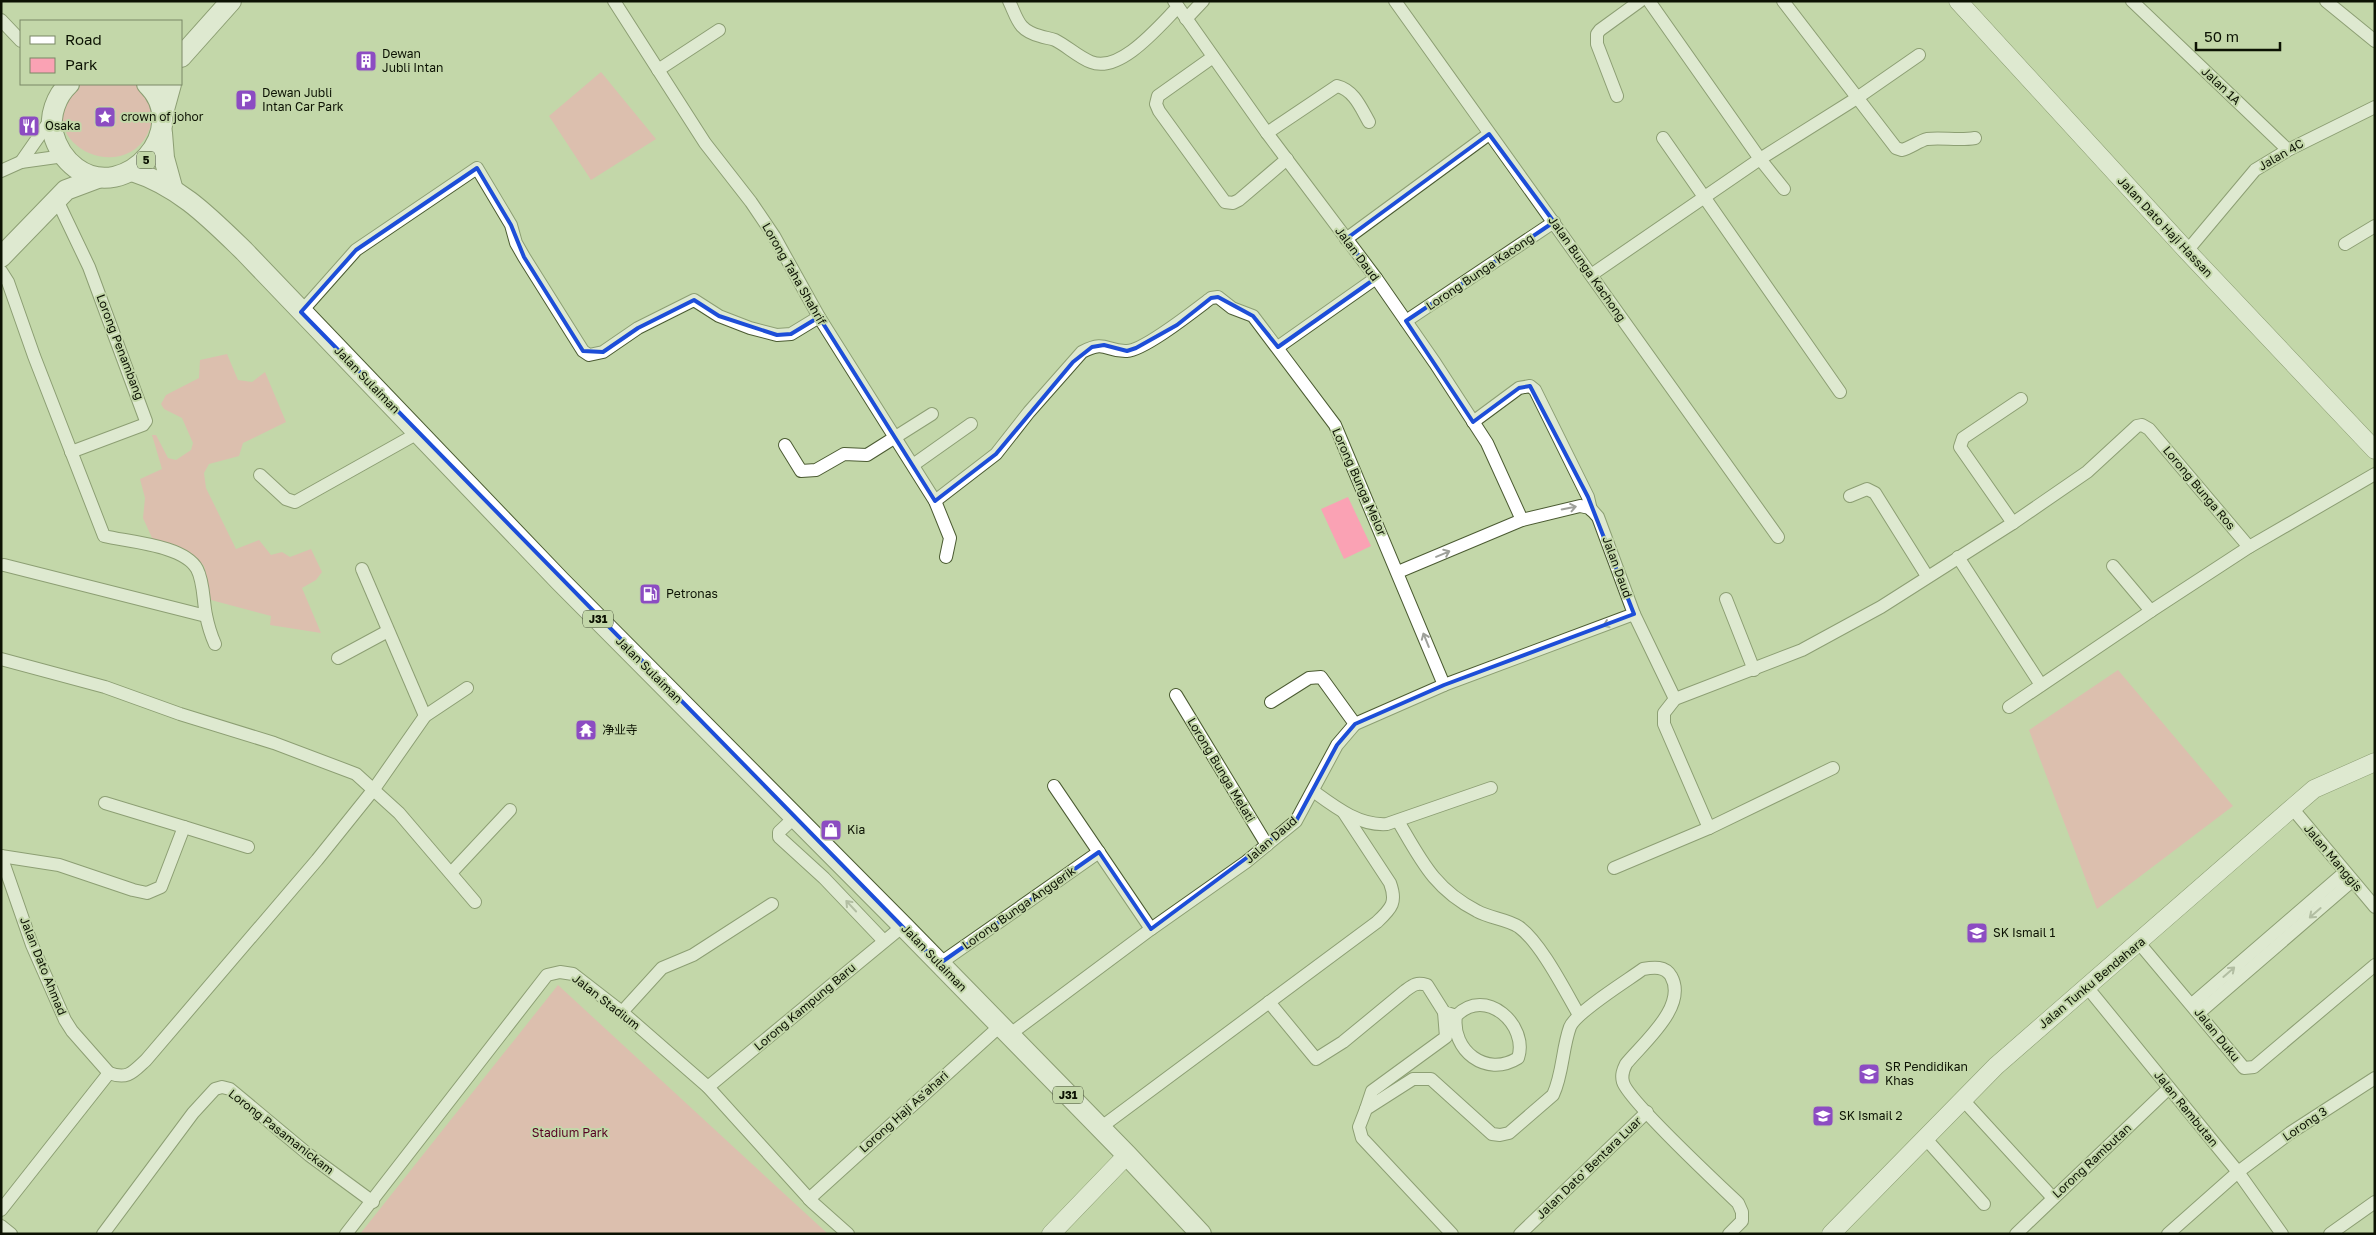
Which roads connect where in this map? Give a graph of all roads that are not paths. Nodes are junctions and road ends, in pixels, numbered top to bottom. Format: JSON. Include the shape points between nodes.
{"nodes":[{"id":1,"x":231,"y":1,"type":"edge"},
{"id":2,"x":614,"y":1,"type":"edge"},
{"id":3,"x":1009,"y":1,"type":"edge"},
{"id":4,"x":1203,"y":1,"type":"edge"},
{"id":5,"x":1395,"y":1,"type":"edge"},
{"id":6,"x":1640,"y":1,"type":"edge"},
{"id":7,"x":1649,"y":1,"type":"edge"},
{"id":8,"x":1783,"y":1,"type":"edge"},
{"id":9,"x":1958,"y":1,"type":"edge"},
{"id":10,"x":2132,"y":1,"type":"edge"},
{"id":11,"x":2326,"y":1,"type":"edge"},
{"id":12,"x":1176,"y":4,"type":"edge"},
{"id":13,"x":1186,"y":19,"type":"junction"},
{"id":14,"x":1,"y":20,"type":"edge"},
{"id":15,"x":719,"y":30,"type":"dead end"},
{"id":16,"x":20,"y":40,"type":"edge"},
{"id":17,"x":2375,"y":41,"type":"edge"},
{"id":18,"x":1919,"y":56,"type":"dead end"},
{"id":19,"x":182,"y":57,"type":"edge"},
{"id":20,"x":1213,"y":57,"type":"junction"},
{"id":21,"x":658,"y":70,"type":"junction"},
{"id":22,"x":149,"y":85,"type":"edge"},
{"id":23,"x":171,"y":85,"type":"edge"},
{"id":24,"x":60,"y":88,"type":"edge"},
{"id":25,"x":1617,"y":96,"type":"dead end"},
{"id":26,"x":1857,"y":98,"type":"junction"},
{"id":27,"x":2375,"y":107,"type":"edge"},
{"id":28,"x":52,"y":117,"type":"junction"},
{"id":29,"x":162,"y":120,"type":"junction"},
{"id":30,"x":1369,"y":122,"type":"dead end"},
{"id":31,"x":1267,"y":133,"type":"junction"},
{"id":32,"x":1489,"y":134,"type":"junction"},
{"id":33,"x":1663,"y":138,"type":"dead end"},
{"id":34,"x":1975,"y":138,"type":"dead end"},
{"id":35,"x":2288,"y":150,"type":"junction"},
{"id":36,"x":66,"y":159,"type":"junction"},
{"id":37,"x":1287,"y":159,"type":"junction"},
{"id":38,"x":1760,"y":160,"type":"junction"},
{"id":39,"x":21,"y":162,"type":"junction"},
{"id":40,"x":132,"y":170,"type":"junction"},
{"id":41,"x":1,"y":171,"type":"edge"},
{"id":42,"x":98,"y":178,"type":"junction"},
{"id":43,"x":172,"y":187,"type":"junction"},
{"id":44,"x":1784,"y":189,"type":"dead end"},
{"id":45,"x":62,"y":195,"type":"junction"},
{"id":46,"x":1704,"y":198,"type":"junction"},
{"id":47,"x":1554,"y":222,"type":"junction"},
{"id":48,"x":2375,"y":226,"type":"edge"},
{"id":49,"x":1346,"y":239,"type":"junction"},
{"id":50,"x":2345,"y":244,"type":"dead end"},
{"id":51,"x":2187,"y":251,"type":"junction"},
{"id":52,"x":1,"y":257,"type":"edge"},
{"id":53,"x":1,"y":271,"type":"edge"},
{"id":54,"x":1591,"y":275,"type":"junction"},
{"id":55,"x":1376,"y":278,"type":"junction"},
{"id":56,"x":301,"y":312,"type":"junction"},
{"id":57,"x":819,"y":317,"type":"junction"},
{"id":58,"x":1406,"y":321,"type":"junction"},
{"id":59,"x":1278,"y":347,"type":"junction"},
{"id":60,"x":1840,"y":392,"type":"dead end"},
{"id":61,"x":2022,"y":399,"type":"dead end"},
{"id":62,"x":932,"y":414,"type":"dead end"},
{"id":63,"x":1473,"y":422,"type":"junction"},
{"id":64,"x":971,"y":424,"type":"dead end"},
{"id":65,"x":418,"y":433,"type":"junction"},
{"id":66,"x":896,"y":437,"type":"junction"},
{"id":67,"x":785,"y":445,"type":"dead end"},
{"id":68,"x":2375,"y":450,"type":"edge"},
{"id":69,"x":71,"y":452,"type":"junction"},
{"id":70,"x":913,"y":465,"type":"junction"},
{"id":71,"x":260,"y":476,"type":"dead end"},
{"id":72,"x":2373,"y":477,"type":"edge"},
{"id":73,"x":1850,"y":496,"type":"dead end"},
{"id":74,"x":935,"y":501,"type":"junction"},
{"id":75,"x":1591,"y":510,"type":"junction"},
{"id":76,"x":1522,"y":520,"type":"junction"},
{"id":77,"x":2013,"y":523,"type":"junction"},
{"id":78,"x":1778,"y":537,"type":"dead end"},
{"id":79,"x":2249,"y":547,"type":"junction"},
{"id":80,"x":946,"y":557,"type":"dead end"},
{"id":81,"x":1958,"y":557,"type":"junction"},
{"id":82,"x":4,"y":565,"type":"dead end"},
{"id":83,"x":2113,"y":566,"type":"dead end"},
{"id":84,"x":362,"y":569,"type":"dead end"},
{"id":85,"x":1398,"y":572,"type":"junction"},
{"id":86,"x":1927,"y":576,"type":"junction"},
{"id":87,"x":1726,"y":599,"type":"dead end"},
{"id":88,"x":2151,"y":611,"type":"junction"},
{"id":89,"x":1634,"y":614,"type":"junction"},
{"id":90,"x":206,"y":616,"type":"junction"},
{"id":91,"x":388,"y":631,"type":"junction"},
{"id":92,"x":215,"y":644,"type":"dead end"},
{"id":93,"x":338,"y":658,"type":"dead end"},
{"id":94,"x":1,"y":659,"type":"edge"},
{"id":95,"x":1754,"y":670,"type":"junction"},
{"id":96,"x":1444,"y":685,"type":"junction"},
{"id":97,"x":2041,"y":685,"type":"junction"},
{"id":98,"x":467,"y":688,"type":"dead end"},
{"id":99,"x":1176,"y":695,"type":"dead end"},
{"id":100,"x":1675,"y":698,"type":"junction"},
{"id":101,"x":1271,"y":702,"type":"dead end"},
{"id":102,"x":2009,"y":707,"type":"dead end"},
{"id":103,"x":425,"y":716,"type":"junction"},
{"id":104,"x":1355,"y":724,"type":"junction"},
{"id":105,"x":2375,"y":762,"type":"edge"},
{"id":106,"x":1833,"y":768,"type":"dead end"},
{"id":107,"x":1054,"y":786,"type":"dead end"},
{"id":108,"x":1491,"y":788,"type":"dead end"},
{"id":109,"x":374,"y":789,"type":"junction"},
{"id":110,"x":1313,"y":791,"type":"junction"},
{"id":111,"x":105,"y":803,"type":"dead end"},
{"id":112,"x":2292,"y":808,"type":"junction"},
{"id":113,"x":510,"y":810,"type":"dead end"},
{"id":114,"x":1344,"y":813,"type":"junction"},
{"id":115,"x":795,"y":817,"type":"junction"},
{"id":116,"x":1398,"y":821,"type":"junction"},
{"id":117,"x":184,"y":827,"type":"junction"},
{"id":118,"x":1709,"y":828,"type":"junction"},
{"id":119,"x":1267,"y":845,"type":"junction"},
{"id":120,"x":248,"y":846,"type":"dead end"},
{"id":121,"x":1099,"y":852,"type":"junction"},
{"id":122,"x":1,"y":856,"type":"edge"},
{"id":123,"x":842,"y":865,"type":"junction"},
{"id":124,"x":1614,"y":868,"type":"dead end"},
{"id":125,"x":450,"y":873,"type":"junction"},
{"id":126,"x":2349,"y":876,"type":"junction"},
{"id":127,"x":824,"y":878,"type":"junction"},
{"id":128,"x":475,"y":902,"type":"dead end"},
{"id":129,"x":772,"y":904,"type":"dead end"},
{"id":130,"x":2375,"y":907,"type":"edge"},
{"id":131,"x":902,"y":926,"type":"junction"},
{"id":132,"x":1151,"y":929,"type":"junction"},
{"id":133,"x":884,"y":942,"type":"junction"},
{"id":134,"x":2140,"y":943,"type":"junction"},
{"id":135,"x":939,"y":964,"type":"junction"},
{"id":136,"x":2375,"y":964,"type":"edge"},
{"id":137,"x":2087,"y":987,"type":"junction"},
{"id":138,"x":1269,"y":1002,"type":"junction"},
{"id":139,"x":2196,"y":1009,"type":"junction"},
{"id":140,"x":622,"y":1012,"type":"junction"},
{"id":141,"x":1450,"y":1014,"type":"junction"},
{"id":142,"x":1579,"y":1015,"type":"junction"},
{"id":143,"x":1004,"y":1031,"type":"junction"},
{"id":144,"x":106,"y":1069,"type":"junction"},
{"id":145,"x":2375,"y":1078,"type":"edge"},
{"id":146,"x":708,"y":1087,"type":"junction"},
{"id":147,"x":2169,"y":1088,"type":"junction"},
{"id":148,"x":1964,"y":1101,"type":"junction"},
{"id":149,"x":1366,"y":1109,"type":"junction"},
{"id":150,"x":1647,"y":1112,"type":"junction"},
{"id":151,"x":1100,"y":1128,"type":"junction"},
{"id":152,"x":1926,"y":1139,"type":"junction"},
{"id":153,"x":1127,"y":1155,"type":"junction"},
{"id":154,"x":2238,"y":1172,"type":"junction"},
{"id":155,"x":2053,"y":1198,"type":"junction"},
{"id":156,"x":809,"y":1199,"type":"junction"},
{"id":157,"x":373,"y":1202,"type":"junction"},
{"id":158,"x":2375,"y":1202,"type":"edge"},
{"id":159,"x":1984,"y":1204,"type":"dead end"},
{"id":160,"x":1,"y":1210,"type":"edge"},
{"id":161,"x":1,"y":1226,"type":"edge"},
{"id":162,"x":11,"y":1234,"type":"edge"},
{"id":163,"x":103,"y":1234,"type":"edge"},
{"id":164,"x":346,"y":1234,"type":"edge"},
{"id":165,"x":848,"y":1234,"type":"edge"},
{"id":166,"x":1051,"y":1234,"type":"edge"},
{"id":167,"x":1201,"y":1234,"type":"edge"},
{"id":168,"x":1452,"y":1234,"type":"edge"},
{"id":169,"x":1520,"y":1234,"type":"edge"},
{"id":170,"x":1729,"y":1234,"type":"edge"},
{"id":171,"x":1831,"y":1234,"type":"edge"},
{"id":172,"x":2016,"y":1234,"type":"edge"},
{"id":173,"x":2168,"y":1234,"type":"edge"},
{"id":174,"x":2282,"y":1234,"type":"edge"},
{"id":175,"x":2330,"y":1234,"type":"edge"}],
"edges":[{"from":1,"to":19,"type":"main road"},
{"from":2,"to":21,"type":"street","name":"Lorong Taha Shahrif"},
{"from":3,"to":12,"type":"street","via":[[1026,32],[1054,40],[1092,62],[1103,64],[1116,61],[1142,43]]},
{"from":4,"to":13,"type":"street"},
{"from":5,"to":32,"type":"street","name":"Jalan Bunga Kachong"},
{"from":6,"to":25,"type":"street","via":[[1596,34],[1596,44]]},
{"from":7,"to":38,"type":"street"},
{"from":8,"to":26,"type":"street"},
{"from":9,"to":51,"type":"street","name":"Jalan Dato Haji Hassan"},
{"from":10,"to":35,"type":"street","name":"Jalan 1A"},
{"from":11,"to":17,"type":"street"},
{"from":12,"to":13,"type":"street","name":"Jalan Daud"},
{"from":13,"to":20,"type":"street","name":"Jalan Daud"},
{"from":14,"to":16,"type":"street"},
{"from":15,"to":21,"type":"street"},
{"from":18,"to":26,"type":"street"},
{"from":20,"to":31,"type":"street","name":"Jalan Daud"},
{"from":20,"to":37,"type":"street","via":[[1158,96],[1156,104],[1224,202],[1239,200]]},
{"from":21,"to":57,"type":"street","name":"Lorong Taha Shahrif","via":[[705,142],[752,202]]},
{"from":22,"to":29,"type":"main road","via":[[159,100]]},
{"from":23,"to":29,"type":"main road","number":"5"},
{"from":24,"to":28,"type":"main road"},
{"from":26,"to":34,"type":"street","via":[[1896,148],[1902,150],[1936,138],[1958,141]]},
{"from":26,"to":38,"type":"street"},
{"from":27,"to":35,"type":"street","name":"Jalan 4C"},
{"from":28,"to":36,"type":"main road","via":[[56,144]]},
{"from":28,"to":39,"type":"street"},
{"from":29,"to":40,"type":"main road","number":"5","via":[[153,152]]},
{"from":29,"to":43,"type":"main road","via":[[164,158]]},
{"from":30,"to":31,"type":"street","via":[[1352,94],[1338,86]]},
{"from":31,"to":37,"type":"street","name":"Jalan Daud"},
{"from":32,"to":47,"type":"street","name":"Jalan Bunga Kachong"},
{"from":32,"to":49,"type":"street"},
{"from":33,"to":46,"type":"street"},
{"from":35,"to":51,"type":"street","name":"Jalan 4C","via":[[2255,170]]},
{"from":36,"to":39,"type":"street","via":[[44,157]]},
{"from":36,"to":42,"type":"main road","via":[[82,172]]},
{"from":36,"to":45,"type":"main road","via":[[69,167]]},
{"from":37,"to":49,"type":"street","name":"Jalan Daud"},
{"from":38,"to":44,"type":"street"},
{"from":38,"to":46,"type":"street"},
{"from":39,"to":41,"type":"street"},
{"from":40,"to":42,"type":"main road","number":"5"},
{"from":40,"to":43,"type":"main road","number":"J31"},
{"from":42,"to":45,"type":"main road","number":"5"},
{"from":43,"to":56,"type":"main road","name":"Jalan Sulaiman","number":"J31","via":[[219,227]]},
{"from":45,"to":52,"type":"main road","number":"5"},
{"from":45,"to":69,"type":"street","name":"Lorong Penambang","via":[[146,421],[143,425]]},
{"from":46,"to":54,"type":"street"},
{"from":46,"to":60,"type":"street"},
{"from":47,"to":54,"type":"street","name":"Jalan Bunga Kachong"},
{"from":47,"to":58,"type":"street","name":"Lorong Bunga Kacong"},
{"from":48,"to":50,"type":"street"},
{"from":49,"to":55,"type":"street","name":"Jalan Daud"},
{"from":51,"to":68,"type":"street","name":"Jalan Dato Haji Hassan"},
{"from":53,"to":69,"type":"street","via":[[8,282]]},
{"from":54,"to":78,"type":"street","name":"Jalan Bunga Kachong"},
{"from":55,"to":58,"type":"street","name":"Jalan Daud"},
{"from":55,"to":59,"type":"street"},
{"from":56,"to":57,"type":"street","via":[[356,250],[477,168],[511,225],[524,257],[583,352],[589,355],[603,352],[638,328],[694,300],[719,316],[777,335],[790,334]]},
{"from":56,"to":65,"type":"main road","name":"Jalan Sulaiman","number":"J31"},
{"from":57,"to":66,"type":"street","name":"Lorong Taha Shahrif"},
{"from":58,"to":63,"type":"street","name":"Jalan Daud"},
{"from":59,"to":74,"type":"street","name":"Lorong Bunga Melor","via":[[1253,316],[1232,308],[1218,297],[1211,298],[1177,325],[1136,348],[1127,351],[1104,345],[1092,347],[1073,362],[996,454]]},
{"from":59,"to":85,"type":"street","name":"Lorong Bunga Melor","via":[[1335,425]]},
{"from":61,"to":77,"type":"street","via":[[1963,438],[1960,447]]},
{"from":62,"to":66,"type":"street"},
{"from":63,"to":75,"type":"street","name":"Jalan Daud","via":[[1519,388],[1530,386],[1535,390],[1588,497]]},
{"from":63,"to":76,"type":"street","name":"Jalan Daud","via":[[1487,443]]},
{"from":64,"to":70,"type":"street"},
{"from":65,"to":71,"type":"street","via":[[295,502],[286,499]]},
{"from":65,"to":115,"type":"main road","name":"Jalan Sulaiman","number":"J31"},
{"from":66,"to":67,"type":"street","via":[[867,455],[844,454],[810,471],[801,470]]},
{"from":66,"to":70,"type":"street","name":"Lorong Taha Shahrif"},
{"from":69,"to":90,"type":"street","via":[[104,536],[156,546],[187,558],[200,576]]},
{"from":70,"to":74,"type":"street","name":"Lorong Taha Shahrif"},
{"from":72,"to":79,"type":"street"},
{"from":73,"to":86,"type":"street","via":[[1866,490],[1875,493]]},
{"from":74,"to":80,"type":"street","name":"Lorong Taha Shahrif","via":[[950,538]]},
{"from":76,"to":75,"type":"street","one_way":true,"via":[[1580,506]]},
{"from":75,"to":89,"type":"street","name":"Jalan Daud","via":[[1598,517]]},
{"from":85,"to":76,"type":"street","one_way":true},
{"from":77,"to":79,"type":"street","name":"Lorong Bunga Ros","via":[[2087,472],[2142,425]]},
{"from":77,"to":81,"type":"street"},
{"from":79,"to":88,"type":"street"},
{"from":81,"to":86,"type":"street"},
{"from":81,"to":97,"type":"street"},
{"from":82,"to":90,"type":"street"},
{"from":83,"to":88,"type":"street"},
{"from":84,"to":91,"type":"street"},
{"from":96,"to":85,"type":"street","name":"Lorong Bunga Melor","one_way":true},
{"from":86,"to":95,"type":"street","via":[[1838,632]]},
{"from":87,"to":95,"type":"street"},
{"from":88,"to":97,"type":"street"},
{"from":89,"to":96,"type":"street","name":"Jalan Daud","one_way":true},
{"from":89,"to":100,"type":"street"},
{"from":90,"to":92,"type":"street"},
{"from":91,"to":93,"type":"street"},
{"from":91,"to":103,"type":"street"},
{"from":94,"to":109,"type":"street","via":[[105,687],[274,742],[356,774]]},
{"from":95,"to":100,"type":"street"},
{"from":96,"to":104,"type":"street","name":"Jalan Daud"},
{"from":97,"to":102,"type":"street"},
{"from":98,"to":103,"type":"street"},
{"from":99,"to":119,"type":"street","name":"Lorong Bunga Melati"},
{"from":100,"to":118,"type":"street","via":[[1664,714],[1664,724]]},
{"from":101,"to":104,"type":"street","via":[[1309,678],[1321,677]]},
{"from":103,"to":109,"type":"street"},
{"from":104,"to":110,"type":"street","name":"Jalan Daud","via":[[1337,745]]},
{"from":105,"to":112,"type":"street","name":"Jalan Tunku Bendahara","via":[[2314,789]]},
{"from":106,"to":118,"type":"street"},
{"from":107,"to":121,"type":"street"},
{"from":108,"to":116,"type":"street"},
{"from":109,"to":125,"type":"street"},
{"from":109,"to":144,"type":"street","via":[[146,1060],[131,1074],[120,1077]]},
{"from":110,"to":114,"type":"street"},
{"from":110,"to":119,"type":"street","name":"Jalan Daud","via":[[1296,822]]},
{"from":111,"to":117,"type":"street"},
{"from":112,"to":126,"type":"street","name":"Jalan Manggis"},
{"from":112,"to":134,"type":"street","name":"Jalan Tunku Bendahara"},
{"from":113,"to":125,"type":"street"},
{"from":114,"to":116,"type":"street","via":[[1375,825]]},
{"from":114,"to":138,"type":"street","via":[[1390,883],[1394,894],[1391,909]]},
{"from":115,"to":123,"type":"main road","name":"Jalan Sulaiman","number":"J31"},
{"from":115,"to":127,"type":"street","via":[[779,832],[779,837]]},
{"from":116,"to":142,"type":"street","via":[[1437,883],[1451,896],[1478,912],[1519,927],[1538,948]]},
{"from":117,"to":120,"type":"street"},
{"from":117,"to":122,"type":"street","via":[[161,887],[147,893],[51,863]]},
{"from":118,"to":124,"type":"street"},
{"from":119,"to":132,"type":"street","name":"Jalan Daud"},
{"from":121,"to":132,"type":"street"},
{"from":121,"to":135,"type":"street","name":"Lorong Bunga Anggerik"},
{"from":122,"to":144,"type":"street","name":"Jalan Dato Ahmad","via":[[32,945],[65,1020]]},
{"from":123,"to":127,"type":"street"},
{"from":123,"to":131,"type":"main road","name":"Jalan Sulaiman","number":"J31"},
{"from":125,"to":128,"type":"street"},
{"from":126,"to":130,"type":"street","name":"Jalan Manggis"},
{"from":126,"to":139,"type":"street"},
{"from":133,"to":127,"type":"street","one_way":true},
{"from":129,"to":140,"type":"street","via":[[693,955],[662,968]]},
{"from":131,"to":133,"type":"street","name":"Lorong Kampung Baru"},
{"from":131,"to":135,"type":"main road","name":"Jalan Sulaiman","number":"J31"},
{"from":132,"to":143,"type":"street","name":"Jalan Daud"},
{"from":133,"to":146,"type":"street","name":"Lorong Kampung Baru"},
{"from":134,"to":137,"type":"street","name":"Jalan Tunku Bendahara"},
{"from":134,"to":139,"type":"street","name":"Jalan Duku"},
{"from":135,"to":143,"type":"main road","name":"Jalan Sulaiman","number":"J31"},
{"from":136,"to":139,"type":"street","name":"Jalan Duku","via":[[2254,1067],[2244,1068]]},
{"from":137,"to":147,"type":"street","name":"Jalan Rambutan"},
{"from":137,"to":148,"type":"street","name":"Jalan Tunku Bendahara","via":[[1996,1066]]},
{"from":138,"to":141,"type":"street","via":[[1316,1059],[1343,1042],[1415,983],[1427,985]]},
{"from":138,"to":151,"type":"street"},
{"from":140,"to":146,"type":"street","name":"Jalan Stadium"},
{"from":140,"to":157,"type":"street","name":"Jalan Stadium","via":[[573,974],[547,975]]},
{"from":141,"to":141,"type":"street","via":[[1478,1004],[1487,1004],[1501,1011],[1520,1042],[1518,1058],[1509,1064],[1496,1066],[1483,1063],[1462,1043]]},
{"from":141,"to":149,"type":"street","via":[[1446,1037],[1372,1091]]},
{"from":142,"to":149,"type":"street","via":[[1571,1025],[1553,1095],[1509,1133],[1492,1134],[1431,1079],[1423,1077],[1413,1079]]},
{"from":142,"to":150,"type":"street","via":[[1643,969],[1663,968],[1670,974],[1676,991],[1675,1001],[1622,1071],[1626,1089]]},
{"from":143,"to":151,"type":"main road","name":"Jalan Sulaiman","number":"J31"},
{"from":143,"to":156,"type":"street","name":"Lorong Haji As'ahari"},
{"from":144,"to":160,"type":"street"},
{"from":145,"to":154,"type":"street","name":"Lorong 3","via":[[2290,1133]]},
{"from":146,"to":156,"type":"street","name":"Jalan Stadium"},
{"from":147,"to":154,"type":"street","name":"Jalan Rambutan"},
{"from":147,"to":155,"type":"street","name":"Lorong Rambutan"},
{"from":148,"to":152,"type":"street","name":"Jalan Tunku Bendahara"},
{"from":148,"to":155,"type":"street"},
{"from":149,"to":168,"type":"street","via":[[1359,1127],[1362,1138]]},
{"from":150,"to":169,"type":"street","name":"Jalan Dato' Bentara Luar"},
{"from":150,"to":170,"type":"street","name":"Jalan Dato' Bentara Luar","via":[[1738,1203],[1742,1221]]},
{"from":151,"to":153,"type":"main road","name":"Jalan Sulaiman","number":"J31"},
{"from":152,"to":159,"type":"street"},
{"from":152,"to":171,"type":"street","name":"Jalan Tunku Bendahara"},
{"from":153,"to":166,"type":"street"},
{"from":153,"to":167,"type":"main road","number":"J31"},
{"from":154,"to":173,"type":"street","name":"Lorong 3"},
{"from":154,"to":174,"type":"street","name":"Jalan Rambutan"},
{"from":155,"to":172,"type":"street","name":"Lorong Rambutan"},
{"from":156,"to":165,"type":"street","name":"Jalan Stadium"},
{"from":157,"to":163,"type":"street","name":"Lorong Pasamanickam","via":[[309,1155],[230,1089],[222,1087],[215,1089],[193,1113]]},
{"from":157,"to":164,"type":"street","name":"Jalan Stadium"},
{"from":158,"to":175,"type":"street"},
{"from":161,"to":162,"type":"street"}]}
